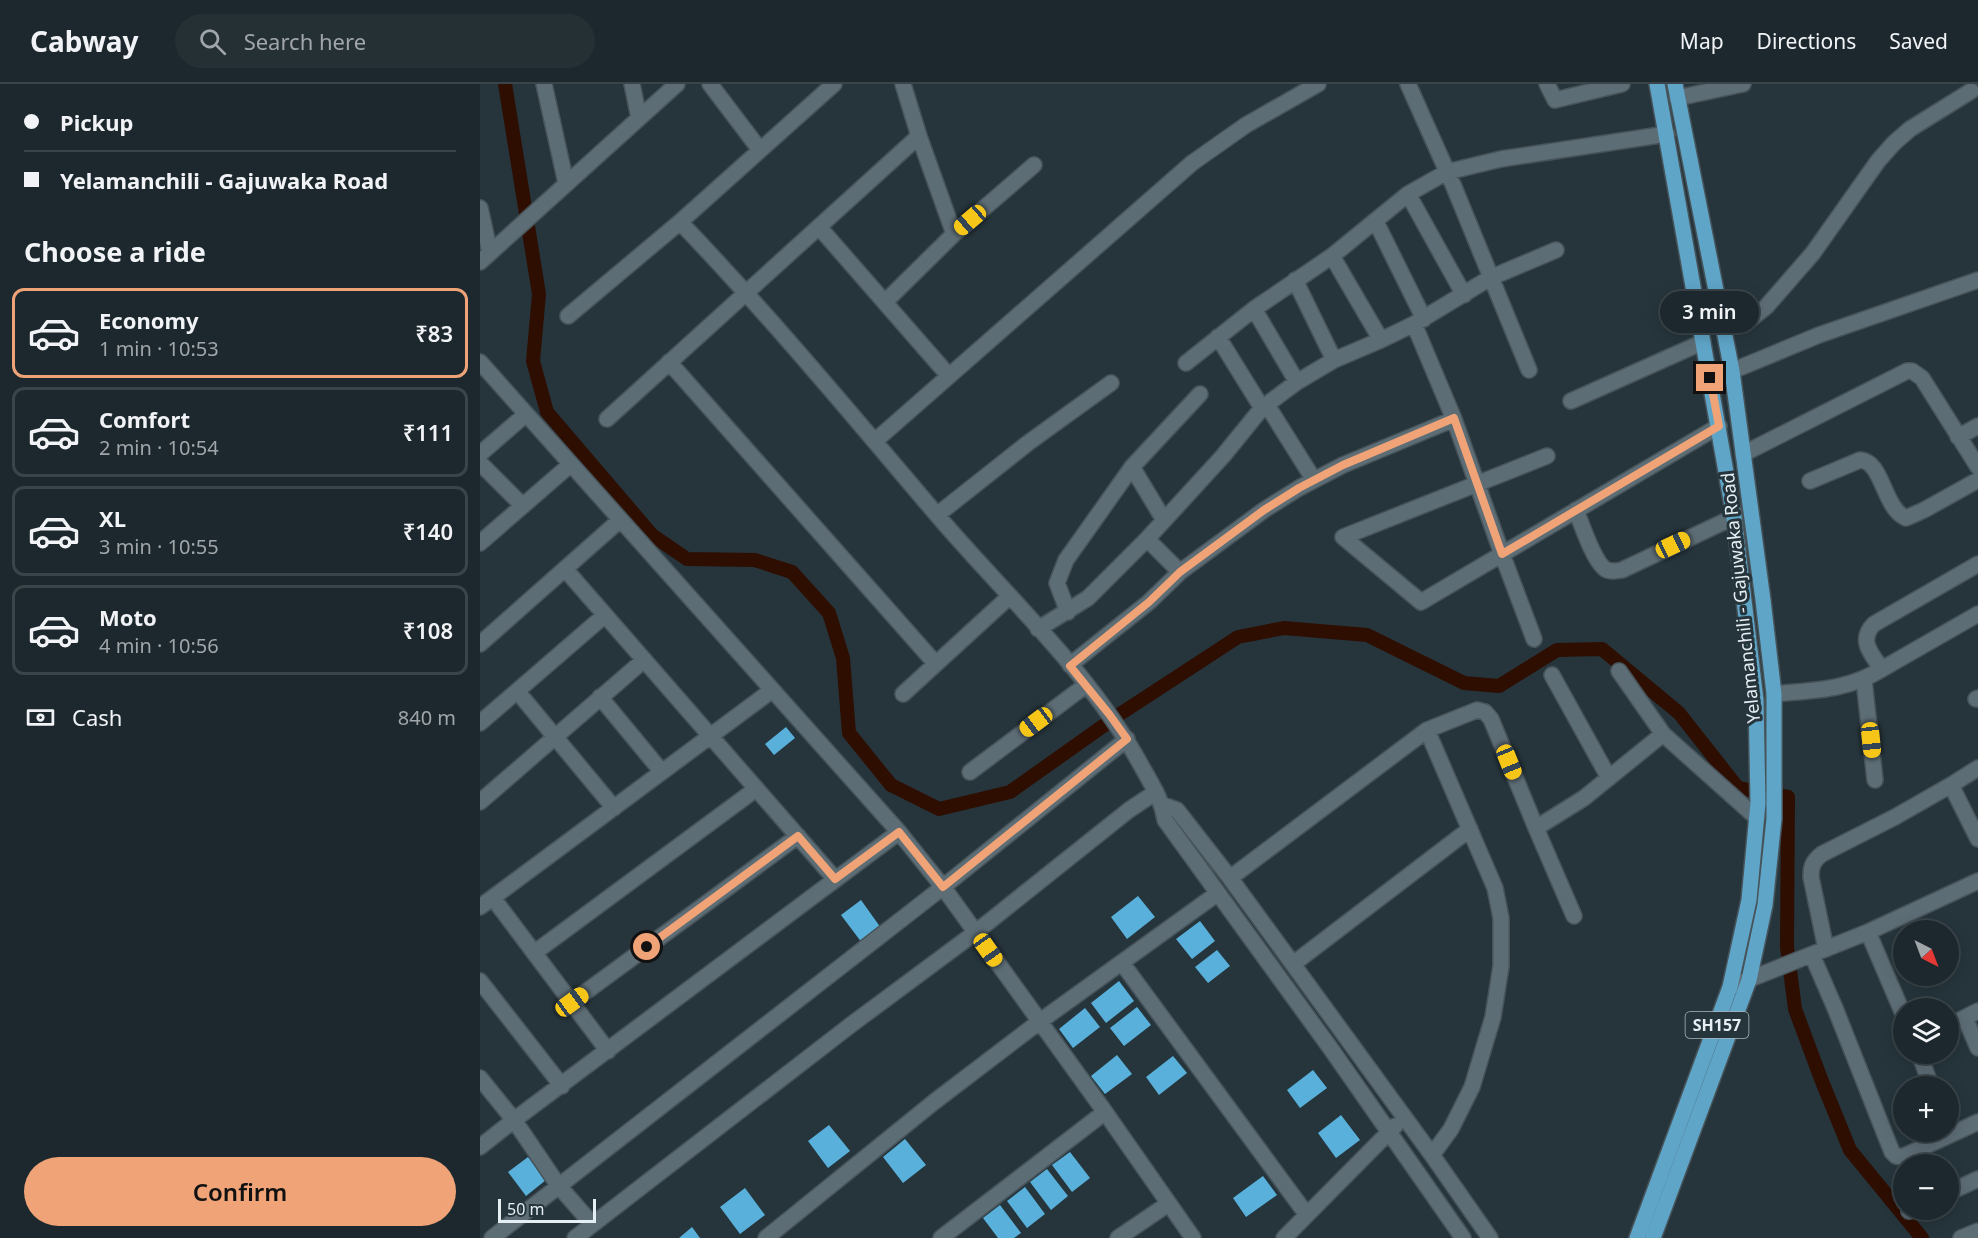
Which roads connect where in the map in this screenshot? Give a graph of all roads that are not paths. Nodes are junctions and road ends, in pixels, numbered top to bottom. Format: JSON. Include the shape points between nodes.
{"nodes":[{"id":1,"x":544,"y":84,"type":"edge"},
{"id":2,"x":632,"y":84,"type":"edge"},
{"id":3,"x":677,"y":84,"type":"edge"},
{"id":4,"x":710,"y":84,"type":"edge"},
{"id":5,"x":834,"y":84,"type":"edge"},
{"id":6,"x":903,"y":84,"type":"edge"},
{"id":7,"x":1318,"y":84,"type":"edge"},
{"id":8,"x":1408,"y":84,"type":"edge"},
{"id":9,"x":1547,"y":84,"type":"edge"},
{"id":10,"x":1622,"y":84,"type":"edge"},
{"id":11,"x":1657,"y":84,"type":"edge"},
{"id":12,"x":1743,"y":84,"type":"edge"},
{"id":13,"x":1676,"y":91,"type":"edge"},
{"id":14,"x":1971,"y":91,"type":"dead end"},
{"id":15,"x":639,"y":118,"type":"junction"},
{"id":16,"x":1667,"y":134,"type":"junction"},
{"id":17,"x":919,"y":136,"type":"junction"},
{"id":18,"x":760,"y":150,"type":"junction"},
{"id":19,"x":1034,"y":165,"type":"dead end"},
{"id":20,"x":1447,"y":172,"type":"junction"},
{"id":21,"x":566,"y":183,"type":"junction"},
{"id":22,"x":1408,"y":194,"type":"junction"},
{"id":23,"x":480,"y":208,"type":"edge"},
{"id":24,"x":680,"y":222,"type":"junction"},
{"id":25,"x":1376,"y":222,"type":"junction"},
{"id":26,"x":819,"y":227,"type":"junction"},
{"id":27,"x":954,"y":234,"type":"junction"},
{"id":28,"x":1556,"y":250,"type":"dead end"},
{"id":29,"x":1332,"y":256,"type":"junction"},
{"id":30,"x":485,"y":257,"type":"edge"},
{"id":31,"x":1490,"y":278,"type":"junction"},
{"id":32,"x":1295,"y":280,"type":"junction"},
{"id":33,"x":1978,"y":280,"type":"edge"},
{"id":34,"x":746,"y":292,"type":"junction"},
{"id":35,"x":1464,"y":295,"type":"junction"},
{"id":36,"x":885,"y":302,"type":"junction"},
{"id":37,"x":1254,"y":309,"type":"junction"},
{"id":38,"x":568,"y":316,"type":"dead end"},
{"id":39,"x":1419,"y":321,"type":"junction"},
{"id":40,"x":1723,"y":329,"type":"junction"},
{"id":41,"x":1218,"y":337,"type":"junction"},
{"id":42,"x":1381,"y":340,"type":"junction"},
{"id":43,"x":1703,"y":342,"type":"junction"},
{"id":44,"x":1334,"y":360,"type":"junction"},
{"id":45,"x":480,"y":362,"type":"edge"},
{"id":46,"x":669,"y":362,"type":"junction"},
{"id":47,"x":1186,"y":363,"type":"dead end"},
{"id":48,"x":1529,"y":370,"type":"dead end"},
{"id":49,"x":1732,"y":371,"type":"junction"},
{"id":50,"x":949,"y":376,"type":"junction"},
{"id":51,"x":1297,"y":382,"type":"junction"},
{"id":52,"x":1111,"y":383,"type":"dead end"},
{"id":53,"x":1200,"y":394,"type":"dead end"},
{"id":54,"x":1571,"y":401,"type":"dead end"},
{"id":55,"x":1264,"y":406,"type":"junction"},
{"id":56,"x":526,"y":414,"type":"junction"},
{"id":57,"x":1454,"y":418,"type":"junction"},
{"id":58,"x":607,"y":419,"type":"dead end"},
{"id":59,"x":1719,"y":426,"type":"junction"},
{"id":60,"x":1978,"y":426,"type":"edge"},
{"id":61,"x":1958,"y":437,"type":"junction"},
{"id":62,"x":875,"y":441,"type":"junction"},
{"id":63,"x":480,"y":454,"type":"edge"},
{"id":64,"x":1743,"y":454,"type":"junction"},
{"id":65,"x":1547,"y":456,"type":"dead end"},
{"id":66,"x":480,"y":463,"type":"edge"},
{"id":67,"x":571,"y":464,"type":"junction"},
{"id":68,"x":1132,"y":467,"type":"junction"},
{"id":69,"x":1978,"y":467,"type":"edge"},
{"id":70,"x":1314,"y":480,"type":"junction"},
{"id":71,"x":1978,"y":480,"type":"edge"},
{"id":72,"x":1810,"y":481,"type":"dead end"},
{"id":73,"x":1477,"y":484,"type":"junction"},
{"id":74,"x":523,"y":506,"type":"junction"},
{"id":75,"x":1576,"y":510,"type":"junction"},
{"id":76,"x":938,"y":516,"type":"junction"},
{"id":77,"x":1734,"y":517,"type":"junction"},
{"id":78,"x":620,"y":520,"type":"junction"},
{"id":79,"x":1164,"y":520,"type":"junction"},
{"id":80,"x":1147,"y":539,"type":"junction"},
{"id":81,"x":480,"y":543,"type":"edge"},
{"id":82,"x":1502,"y":554,"type":"junction"},
{"id":83,"x":1978,"y":564,"type":"edge"},
{"id":84,"x":565,"y":569,"type":"junction"},
{"id":85,"x":1180,"y":572,"type":"junction"},
{"id":86,"x":1009,"y":597,"type":"junction"},
{"id":87,"x":1068,"y":612,"type":"junction"},
{"id":88,"x":1978,"y":614,"type":"edge"},
{"id":89,"x":605,"y":615,"type":"junction"},
{"id":90,"x":1038,"y":629,"type":"junction"},
{"id":91,"x":1534,"y":639,"type":"dead end"},
{"id":92,"x":480,"y":644,"type":"edge"},
{"id":93,"x":644,"y":660,"type":"junction"},
{"id":94,"x":936,"y":664,"type":"junction"},
{"id":95,"x":1070,"y":666,"type":"junction"},
{"id":96,"x":1882,"y":669,"type":"junction"},
{"id":97,"x":1619,"y":671,"type":"dead end"},
{"id":98,"x":1552,"y":675,"type":"dead end"},
{"id":99,"x":1863,"y":680,"type":"junction"},
{"id":100,"x":1086,"y":685,"type":"junction"},
{"id":101,"x":517,"y":691,"type":"junction"},
{"id":102,"x":771,"y":691,"type":"junction"},
{"id":103,"x":903,"y":694,"type":"dead end"},
{"id":104,"x":1774,"y":694,"type":"junction"},
{"id":105,"x":600,"y":698,"type":"junction"},
{"id":106,"x":1774,"y":720,"type":"junction"},
{"id":107,"x":1756,"y":722,"type":"junction"},
{"id":108,"x":480,"y":723,"type":"edge"},
{"id":109,"x":1427,"y":730,"type":"junction"},
{"id":110,"x":1124,"y":734,"type":"junction"},
{"id":111,"x":1663,"y":734,"type":"junction"},
{"id":112,"x":555,"y":736,"type":"junction"},
{"id":113,"x":710,"y":736,"type":"junction"},
{"id":114,"x":1978,"y":768,"type":"edge"},
{"id":115,"x":662,"y":772,"type":"junction"},
{"id":116,"x":970,"y":772,"type":"dead end"},
{"id":117,"x":1609,"y":778,"type":"junction"},
{"id":118,"x":1875,"y":780,"type":"dead end"},
{"id":119,"x":1951,"y":785,"type":"junction"},
{"id":120,"x":756,"y":789,"type":"junction"},
{"id":121,"x":1159,"y":798,"type":"junction"},
{"id":122,"x":480,"y":802,"type":"edge"},
{"id":123,"x":614,"y":808,"type":"junction"},
{"id":124,"x":1757,"y":818,"type":"junction"},
{"id":125,"x":1536,"y":828,"type":"junction"},
{"id":126,"x":1470,"y":829,"type":"junction"},
{"id":127,"x":899,"y":832,"type":"junction"},
{"id":128,"x":798,"y":836,"type":"junction"},
{"id":129,"x":1978,"y":839,"type":"edge"},
{"id":130,"x":1230,"y":878,"type":"junction"},
{"id":131,"x":835,"y":879,"type":"junction"},
{"id":132,"x":1978,"y":880,"type":"edge"},
{"id":133,"x":943,"y":887,"type":"junction"},
{"id":134,"x":1218,"y":893,"type":"junction"},
{"id":135,"x":486,"y":903,"type":"edge"},
{"id":136,"x":1574,"y":916,"type":"dead end"},
{"id":137,"x":976,"y":932,"type":"junction"},
{"id":138,"x":1869,"y":932,"type":"junction"},
{"id":139,"x":1819,"y":952,"type":"junction"},
{"id":140,"x":534,"y":953,"type":"junction"},
{"id":141,"x":1122,"y":963,"type":"junction"},
{"id":142,"x":1293,"y":964,"type":"junction"},
{"id":143,"x":1749,"y":980,"type":"junction"},
{"id":144,"x":480,"y":981,"type":"edge"},
{"id":145,"x":1730,"y":987,"type":"junction"},
{"id":146,"x":1896,"y":998,"type":"edge"},
{"id":147,"x":572,"y":1002,"type":"junction"},
{"id":148,"x":1971,"y":1015,"type":"edge"},
{"id":149,"x":1040,"y":1022,"type":"junction"},
{"id":150,"x":1978,"y":1048,"type":"edge"},
{"id":151,"x":608,"y":1051,"type":"junction"},
{"id":152,"x":480,"y":1078,"type":"edge"},
{"id":153,"x":562,"y":1086,"type":"junction"},
{"id":154,"x":1105,"y":1112,"type":"junction"},
{"id":155,"x":1404,"y":1118,"type":"junction"},
{"id":156,"x":514,"y":1120,"type":"junction"},
{"id":157,"x":1978,"y":1122,"type":"edge"},
{"id":158,"x":1959,"y":1129,"type":"edge"},
{"id":159,"x":1389,"y":1132,"type":"junction"},
{"id":160,"x":1931,"y":1142,"type":"edge"},
{"id":161,"x":480,"y":1147,"type":"edge"},
{"id":162,"x":1432,"y":1155,"type":"junction"},
{"id":163,"x":1978,"y":1179,"type":"edge"},
{"id":164,"x":558,"y":1185,"type":"junction"},
{"id":165,"x":1959,"y":1188,"type":"edge"},
{"id":166,"x":1168,"y":1204,"type":"junction"},
{"id":167,"x":1307,"y":1215,"type":"junction"},
{"id":168,"x":592,"y":1224,"type":"junction"},
{"id":169,"x":1978,"y":1231,"type":"edge"},
{"id":170,"x":492,"y":1238,"type":"edge"},
{"id":171,"x":575,"y":1238,"type":"edge"},
{"id":172,"x":766,"y":1238,"type":"edge"},
{"id":173,"x":941,"y":1238,"type":"edge"},
{"id":174,"x":1118,"y":1238,"type":"edge"},
{"id":175,"x":1193,"y":1238,"type":"edge"},
{"id":176,"x":1284,"y":1238,"type":"edge"},
{"id":177,"x":1463,"y":1238,"type":"edge"},
{"id":178,"x":1490,"y":1238,"type":"edge"},
{"id":179,"x":1637,"y":1238,"type":"edge"},
{"id":180,"x":1653,"y":1238,"type":"edge"},
{"id":181,"x":1961,"y":1238,"type":"edge"}],
"edges":[{"from":1,"to":21,"type":"street"},
{"from":2,"to":15,"type":"street"},
{"from":3,"to":15,"type":"street"},
{"from":4,"to":18,"type":"street"},
{"from":5,"to":18,"type":"street"},
{"from":6,"to":17,"type":"street"},
{"from":7,"to":50,"type":"street","via":[[1246,125],[1192,163]]},
{"from":8,"to":20,"type":"street"},
{"from":9,"to":10,"type":"street","via":[[1555,100]]},
{"from":11,"to":16,"type":"main road","name":"Yelamanchili - Gajuwaka Road","number":"SH157"},
{"from":12,"to":13,"type":"street"},
{"from":13,"to":40,"type":"main road","name":"Yelamanchili - Gajuwaka Road","number":"SH157"},
{"from":14,"to":40,"type":"street","via":[[1894,143],[1812,253],[1766,307],[1751,319]]},
{"from":15,"to":21,"type":"street"},
{"from":16,"to":20,"type":"street","via":[[1501,159]]},
{"from":16,"to":43,"type":"main road","name":"Yelamanchili - Gajuwaka Road","number":"SH157"},
{"from":17,"to":26,"type":"street"},
{"from":17,"to":27,"type":"street"},
{"from":18,"to":24,"type":"street"},
{"from":19,"to":27,"type":"street"},
{"from":20,"to":22,"type":"street"},
{"from":20,"to":31,"type":"street"},
{"from":21,"to":30,"type":"street"},
{"from":22,"to":25,"type":"street"},
{"from":22,"to":35,"type":"street"},
{"from":23,"to":30,"type":"street"},
{"from":24,"to":34,"type":"street"},
{"from":24,"to":38,"type":"street"},
{"from":25,"to":29,"type":"street"},
{"from":25,"to":39,"type":"street"},
{"from":26,"to":34,"type":"street"},
{"from":26,"to":36,"type":"street"},
{"from":27,"to":36,"type":"street"},
{"from":28,"to":31,"type":"street"},
{"from":29,"to":32,"type":"street"},
{"from":29,"to":42,"type":"street"},
{"from":31,"to":35,"type":"street"},
{"from":31,"to":48,"type":"street"},
{"from":32,"to":37,"type":"street"},
{"from":32,"to":44,"type":"street"},
{"from":33,"to":49,"type":"street","via":[[1819,335]]},
{"from":34,"to":46,"type":"street"},
{"from":34,"to":62,"type":"street"},
{"from":35,"to":39,"type":"street"},
{"from":36,"to":50,"type":"street"},
{"from":37,"to":41,"type":"street"},
{"from":37,"to":51,"type":"street"},
{"from":39,"to":42,"type":"street"},
{"from":39,"to":57,"type":"street"},
{"from":40,"to":49,"type":"main road","name":"Yelamanchili - Gajuwaka Road","number":"SH157"},
{"from":41,"to":47,"type":"street"},
{"from":41,"to":55,"type":"street"},
{"from":42,"to":44,"type":"street"},
{"from":43,"to":54,"type":"street"},
{"from":43,"to":59,"type":"main road","name":"Yelamanchili - Gajuwaka Road","number":"SH157"},
{"from":44,"to":51,"type":"street"},
{"from":45,"to":56,"type":"street"},
{"from":46,"to":58,"type":"street"},
{"from":46,"to":94,"type":"street"},
{"from":49,"to":64,"type":"main road","name":"Yelamanchili - Gajuwaka Road","number":"SH157"},
{"from":50,"to":62,"type":"street"},
{"from":51,"to":55,"type":"street"},
{"from":52,"to":76,"type":"street","via":[[1028,443]]},
{"from":53,"to":68,"type":"street"},
{"from":55,"to":70,"type":"street"},
{"from":55,"to":79,"type":"street"},
{"from":56,"to":63,"type":"street"},
{"from":56,"to":67,"type":"street"},
{"from":57,"to":70,"type":"street"},
{"from":57,"to":73,"type":"street"},
{"from":59,"to":75,"type":"street"},
{"from":59,"to":77,"type":"main road","name":"Yelamanchili - Gajuwaka Road","number":"SH157"},
{"from":60,"to":61,"type":"street"},
{"from":61,"to":64,"type":"street","via":[[1922,378],[1907,371]]},
{"from":61,"to":69,"type":"street"},
{"from":62,"to":76,"type":"street"},
{"from":64,"to":104,"type":"main road","name":"Yelamanchili - Gajuwaka Road","number":"SH157"},
{"from":65,"to":73,"type":"street"},
{"from":66,"to":74,"type":"street"},
{"from":67,"to":74,"type":"street"},
{"from":67,"to":78,"type":"street"},
{"from":68,"to":79,"type":"street"},
{"from":68,"to":87,"type":"street","via":[[1066,560],[1057,583]]},
{"from":70,"to":85,"type":"street","via":[[1264,510]]},
{"from":71,"to":72,"type":"street","via":[[1906,518],[1893,508],[1874,468],[1865,460]]},
{"from":73,"to":82,"type":"street"},
{"from":73,"to":82,"type":"street","via":[[1342,537],[1421,602]]},
{"from":74,"to":81,"type":"street"},
{"from":75,"to":77,"type":"street","via":[[1598,563],[1613,572]]},
{"from":75,"to":82,"type":"street"},
{"from":76,"to":86,"type":"street"},
{"from":77,"to":107,"type":"main road","name":"Yelamanchili - Gajuwaka Road","number":"SH157"},
{"from":78,"to":84,"type":"street"},
{"from":78,"to":102,"type":"street"},
{"from":79,"to":80,"type":"street"},
{"from":80,"to":85,"type":"street"},
{"from":80,"to":87,"type":"street","via":[[1088,598]]},
{"from":82,"to":91,"type":"street"},
{"from":83,"to":96,"type":"street","via":[[1868,630],[1867,645]]},
{"from":84,"to":89,"type":"street"},
{"from":84,"to":92,"type":"street"},
{"from":85,"to":95,"type":"street"},
{"from":86,"to":90,"type":"street"},
{"from":86,"to":94,"type":"street"},
{"from":87,"to":90,"type":"street"},
{"from":88,"to":96,"type":"street"},
{"from":89,"to":93,"type":"street"},
{"from":89,"to":101,"type":"street"},
{"from":90,"to":95,"type":"street"},
{"from":93,"to":105,"type":"street"},
{"from":93,"to":113,"type":"street"},
{"from":94,"to":103,"type":"street"},
{"from":95,"to":100,"type":"street"},
{"from":96,"to":99,"type":"street"},
{"from":97,"to":111,"type":"street"},
{"from":98,"to":117,"type":"street"},
{"from":99,"to":104,"type":"street","via":[[1834,688]]},
{"from":99,"to":118,"type":"street"},
{"from":100,"to":110,"type":"street"},
{"from":100,"to":116,"type":"street"},
{"from":101,"to":108,"type":"street"},
{"from":101,"to":112,"type":"street"},
{"from":102,"to":113,"type":"street"},
{"from":102,"to":127,"type":"street"},
{"from":104,"to":106,"type":"main road","name":"Yelamanchili - Gajuwaka Road","number":"SH157"},
{"from":105,"to":112,"type":"street"},
{"from":105,"to":115,"type":"street"},
{"from":106,"to":107,"type":"main road"},
{"from":106,"to":143,"type":"main road","name":"Yelamanchili - Gajuwaka Road","number":"SH157","via":[[1774,819],[1765,905]]},
{"from":107,"to":124,"type":"main road","name":"Yelamanchili - Gajuwaka Road","number":"SH157"},
{"from":109,"to":125,"type":"street","via":[[1477,710],[1485,712]]},
{"from":109,"to":126,"type":"street"},
{"from":109,"to":130,"type":"street"},
{"from":110,"to":121,"type":"street"},
{"from":110,"to":133,"type":"street"},
{"from":111,"to":117,"type":"street"},
{"from":111,"to":124,"type":"street"},
{"from":112,"to":122,"type":"street"},
{"from":112,"to":123,"type":"street"},
{"from":113,"to":115,"type":"street"},
{"from":113,"to":120,"type":"street"},
{"from":114,"to":119,"type":"street"},
{"from":115,"to":123,"type":"street"},
{"from":117,"to":125,"type":"street"},
{"from":119,"to":129,"type":"street"},
{"from":119,"to":139,"type":"street","via":[[1816,859],[1811,877]]},
{"from":120,"to":128,"type":"street"},
{"from":120,"to":140,"type":"street"},
{"from":121,"to":130,"type":"street","via":[[1177,810]]},
{"from":121,"to":134,"type":"street","via":[[1165,820]]},
{"from":121,"to":137,"type":"street","via":[[1129,810]]},
{"from":123,"to":135,"type":"street"},
{"from":124,"to":145,"type":"main road","name":"Yelamanchili - Gajuwaka Road","number":"SH157","via":[[1749,900]]},
{"from":125,"to":136,"type":"street"},
{"from":126,"to":142,"type":"street"},
{"from":126,"to":162,"type":"street","via":[[1495,888],[1501,918],[1501,966],[1493,1017],[1472,1087],[1451,1130]]},
{"from":127,"to":131,"type":"street"},
{"from":127,"to":133,"type":"street"},
{"from":128,"to":131,"type":"street"},
{"from":128,"to":147,"type":"street"},
{"from":130,"to":142,"type":"street"},
{"from":131,"to":151,"type":"street"},
{"from":132,"to":138,"type":"street"},
{"from":133,"to":137,"type":"street"},
{"from":133,"to":164,"type":"street"},
{"from":134,"to":141,"type":"street"},
{"from":134,"to":159,"type":"street"},
{"from":135,"to":140,"type":"street"},
{"from":137,"to":149,"type":"street"},
{"from":137,"to":168,"type":"street"},
{"from":138,"to":139,"type":"street"},
{"from":138,"to":146,"type":"street"},
{"from":139,"to":143,"type":"street"},
{"from":139,"to":160,"type":"street","via":[[1835,1008],[1892,1152],[1902,1157]]},
{"from":140,"to":147,"type":"street"},
{"from":141,"to":149,"type":"street"},
{"from":141,"to":167,"type":"street"},
{"from":142,"to":155,"type":"street"},
{"from":143,"to":145,"type":"street"},
{"from":143,"to":180,"type":"main road","name":"Yelamanchili - Gajuwaka Road","number":"SH157"},
{"from":144,"to":153,"type":"street"},
{"from":145,"to":179,"type":"main road","name":"Yelamanchili - Gajuwaka Road","number":"SH157"},
{"from":147,"to":151,"type":"street"},
{"from":148,"to":150,"type":"street"},
{"from":149,"to":154,"type":"street"},
{"from":149,"to":172,"type":"street"},
{"from":151,"to":153,"type":"street"},
{"from":152,"to":156,"type":"street"},
{"from":153,"to":156,"type":"street"},
{"from":154,"to":166,"type":"street"},
{"from":154,"to":173,"type":"street"},
{"from":155,"to":159,"type":"street"},
{"from":155,"to":162,"type":"street"},
{"from":156,"to":161,"type":"street"},
{"from":156,"to":164,"type":"street"},
{"from":157,"to":158,"type":"street"},
{"from":159,"to":167,"type":"street"},
{"from":159,"to":177,"type":"street"},
{"from":162,"to":178,"type":"street"},
{"from":163,"to":165,"type":"street"},
{"from":164,"to":168,"type":"street"},
{"from":164,"to":170,"type":"street"},
{"from":166,"to":174,"type":"street"},
{"from":166,"to":175,"type":"street"},
{"from":167,"to":176,"type":"street"},
{"from":168,"to":171,"type":"street"},
{"from":169,"to":181,"type":"street"}]}
